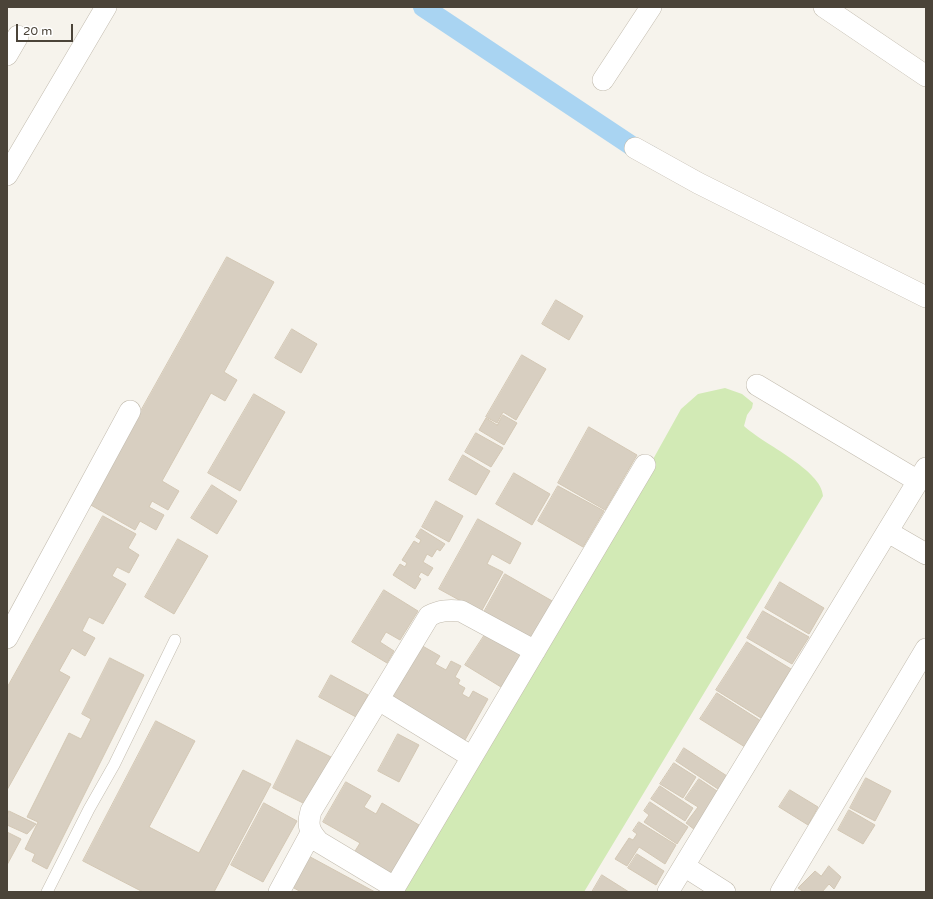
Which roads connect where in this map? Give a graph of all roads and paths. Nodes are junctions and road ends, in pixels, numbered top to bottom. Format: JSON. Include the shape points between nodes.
{"nodes":[{"id":1,"x":106,"y":7,"type":"edge"},
{"id":2,"x":650,"y":7,"type":"edge"},
{"id":3,"x":824,"y":7,"type":"edge"},
{"id":4,"x":18,"y":36,"type":"dead end"},
{"id":5,"x":7,"y":55,"type":"edge"},
{"id":6,"x":926,"y":76,"type":"edge"},
{"id":7,"x":603,"y":80,"type":"dead end"},
{"id":8,"x":635,"y":148,"type":"dead end"},
{"id":9,"x":7,"y":175,"type":"edge"},
{"id":10,"x":926,"y":297,"type":"edge"},
{"id":11,"x":757,"y":386,"type":"dead end"},
{"id":12,"x":130,"y":411,"type":"dead end"},
{"id":13,"x":645,"y":465,"type":"dead end"},
{"id":14,"x":922,"y":474,"type":"edge"},
{"id":15,"x":888,"y":532,"type":"junction"},
{"id":16,"x":926,"y":554,"type":"edge"},
{"id":17,"x":7,"y":638,"type":"edge"},
{"id":18,"x":175,"y":640,"type":"dead end"},
{"id":19,"x":926,"y":649,"type":"edge"},
{"id":20,"x":534,"y":651,"type":"junction"},
{"id":21,"x":379,"y":700,"type":"junction"},
{"id":22,"x":472,"y":757,"type":"junction"},
{"id":23,"x":311,"y":833,"type":"junction"},
{"id":24,"x":684,"y":866,"type":"junction"},
{"id":25,"x":393,"y":890,"type":"edge"},
{"id":26,"x":47,"y":892,"type":"edge"},
{"id":27,"x":279,"y":892,"type":"edge"},
{"id":28,"x":668,"y":892,"type":"edge"},
{"id":29,"x":725,"y":892,"type":"edge"},
{"id":30,"x":781,"y":892,"type":"edge"}],
"edges":[{"from":1,"to":9,"type":"street"},
{"from":2,"to":7,"type":"street"},
{"from":3,"to":6,"type":"street"},
{"from":4,"to":5,"type":"street"},
{"from":8,"to":10,"type":"street","via":[[698,183]]},
{"from":11,"to":14,"type":"street"},
{"from":12,"to":17,"type":"street"},
{"from":13,"to":20,"type":"street"},
{"from":14,"to":15,"type":"street"},
{"from":15,"to":16,"type":"street"},
{"from":15,"to":24,"type":"street"},
{"from":18,"to":26,"type":"lane","via":[[114,765]]},
{"from":19,"to":30,"type":"street"},
{"from":20,"to":21,"type":"street","via":[[461,611],[437,612],[429,616]]},
{"from":20,"to":22,"type":"street"},
{"from":21,"to":22,"type":"street"},
{"from":21,"to":23,"type":"street","via":[[311,811],[308,823]]},
{"from":22,"to":25,"type":"street"},
{"from":23,"to":25,"type":"street","via":[[319,842]]},
{"from":23,"to":27,"type":"street"},
{"from":24,"to":28,"type":"street"},
{"from":24,"to":29,"type":"street"}]}
